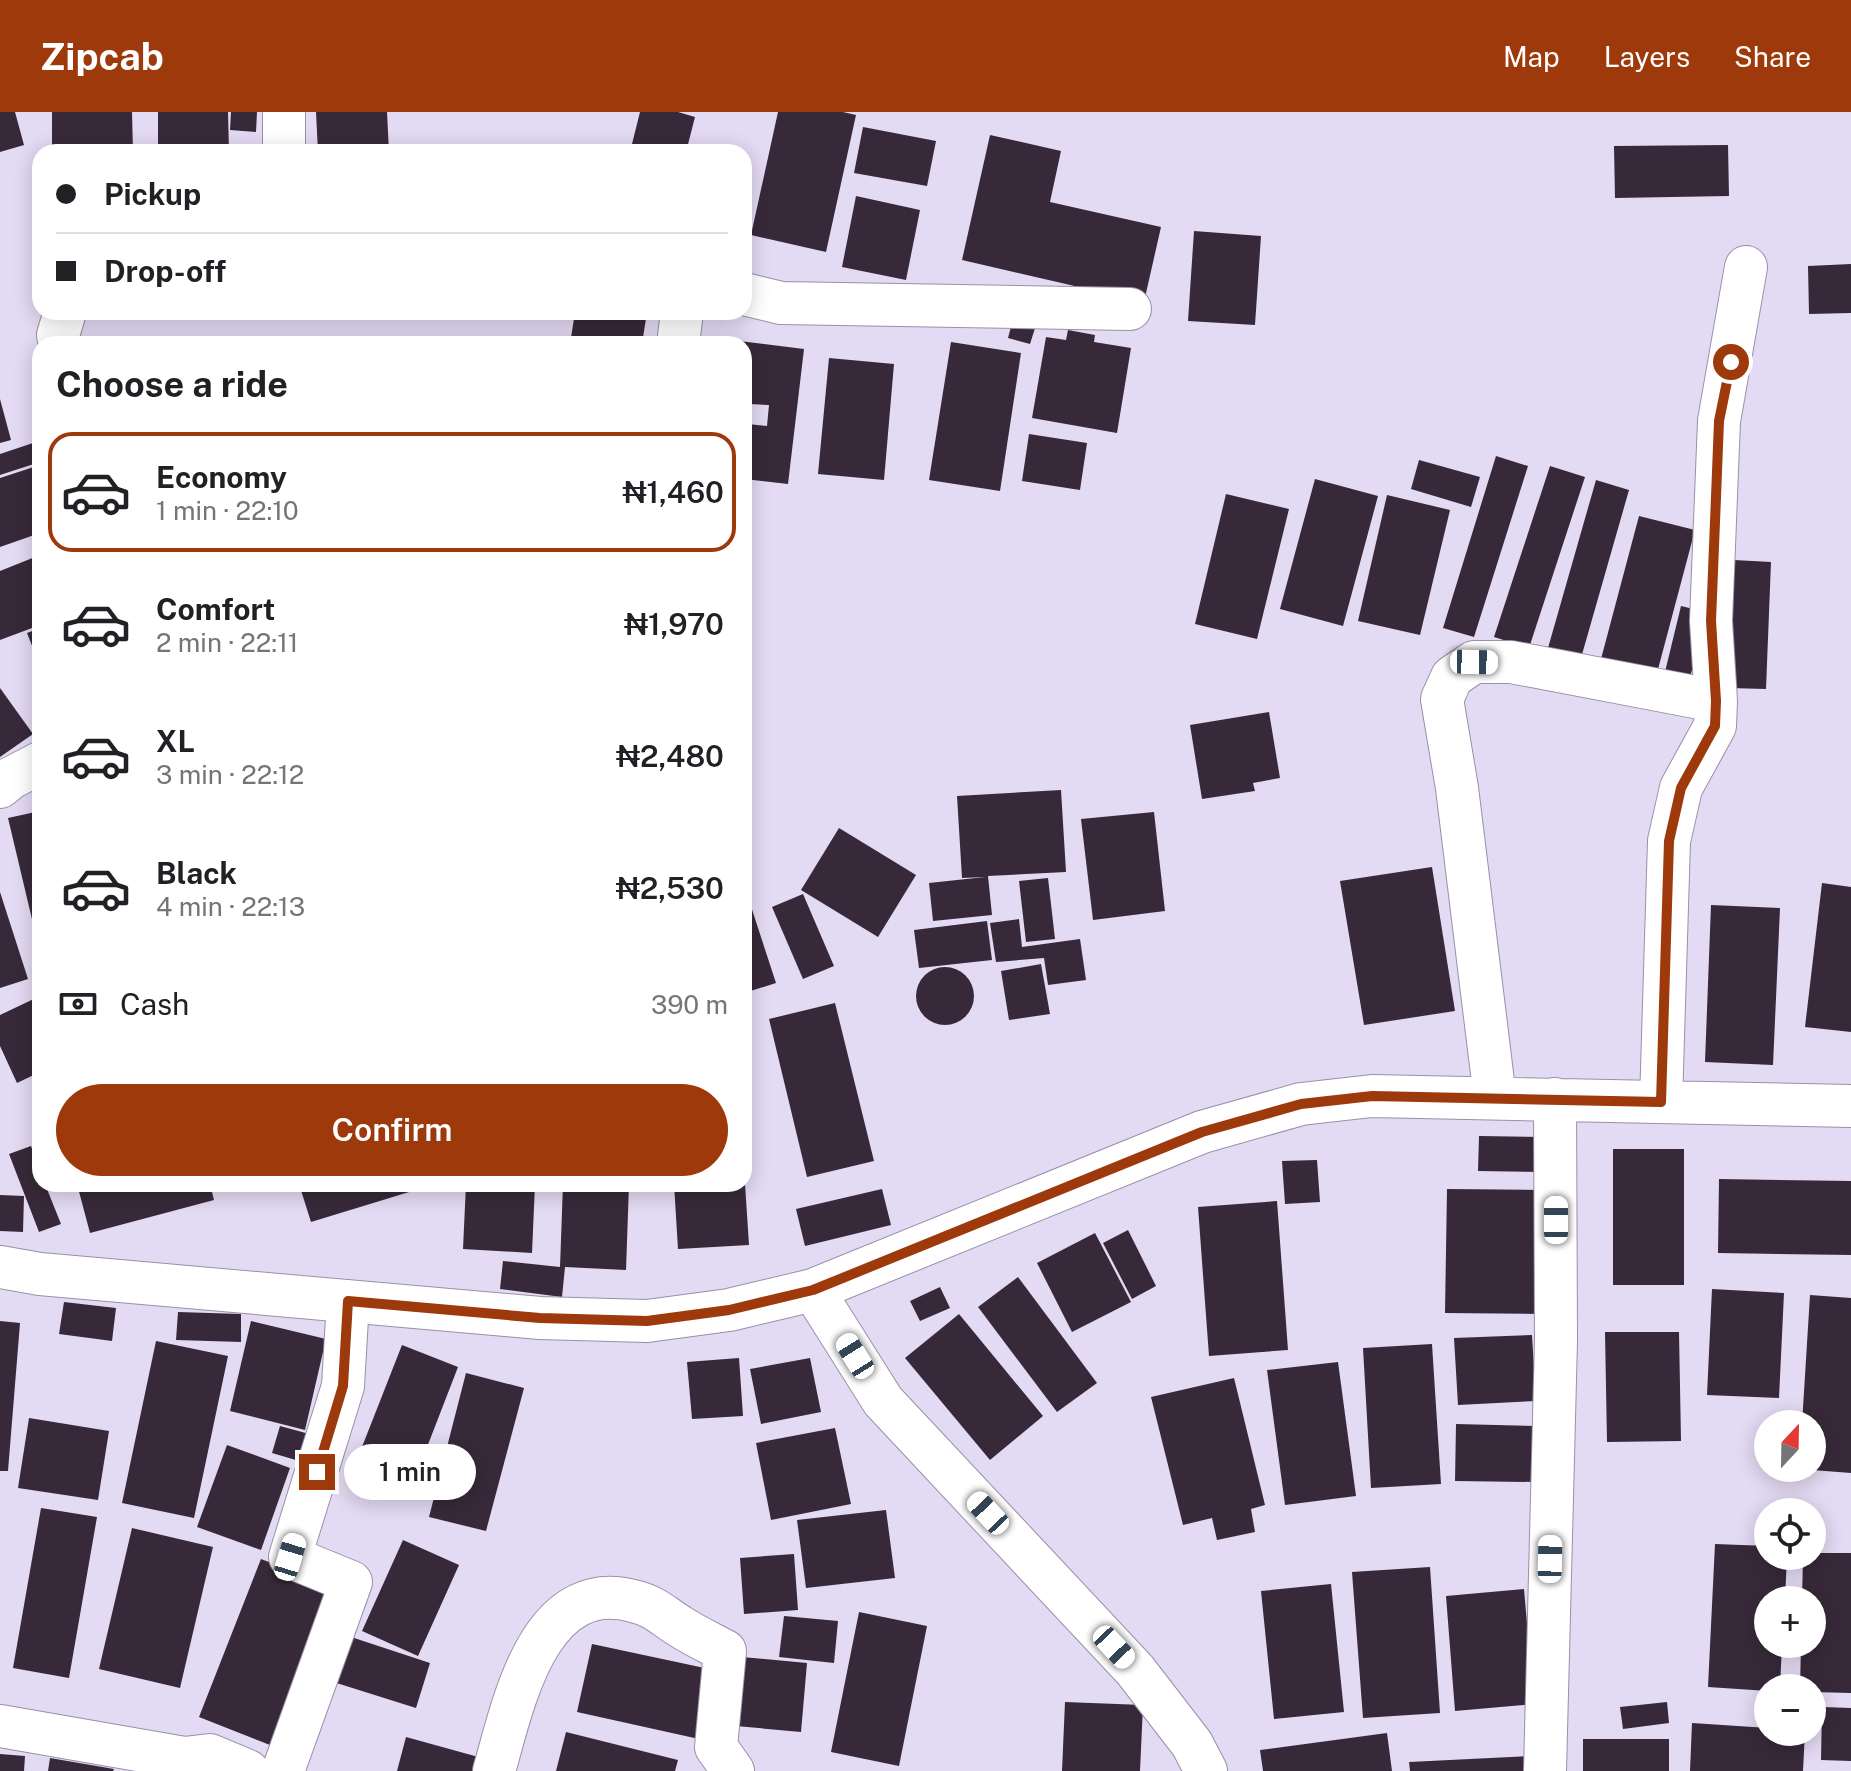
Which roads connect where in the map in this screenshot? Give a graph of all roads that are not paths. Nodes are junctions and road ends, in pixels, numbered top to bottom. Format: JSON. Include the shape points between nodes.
{"nodes":[{"id":1,"x":284,"y":112,"type":"edge"},
{"id":2,"x":284,"y":144,"type":"edge"},
{"id":3,"x":1746,"y":267,"type":"dead end"},
{"id":4,"x":752,"y":296,"type":"edge"},
{"id":5,"x":1130,"y":309,"type":"dead end"},
{"id":6,"x":1716,"y":701,"type":"junction"},
{"id":7,"x":32,"y":767,"type":"edge"},
{"id":8,"x":0,"y":787,"type":"edge"},
{"id":9,"x":1495,"y":1098,"type":"junction"},
{"id":10,"x":1555,"y":1099,"type":"junction"},
{"id":11,"x":1661,"y":1102,"type":"junction"},
{"id":12,"x":1851,"y":1106,"type":"edge"},
{"id":13,"x":0,"y":1267,"type":"edge"},
{"id":14,"x":813,"y":1290,"type":"junction"},
{"id":15,"x":348,"y":1301,"type":"junction"},
{"id":16,"x":0,"y":1726,"type":"edge"},
{"id":17,"x":248,"y":1771,"type":"edge"},
{"id":18,"x":283,"y":1771,"type":"edge"},
{"id":19,"x":494,"y":1771,"type":"edge"},
{"id":20,"x":733,"y":1771,"type":"edge"},
{"id":21,"x":1206,"y":1771,"type":"edge"},
{"id":22,"x":1545,"y":1771,"type":"edge"}],
"edges":[{"from":1,"to":2,"type":"street"},
{"from":3,"to":6,"type":"street","via":[[1719,421],[1711,621]]},
{"from":4,"to":5,"type":"street","via":[[781,303]]},
{"from":6,"to":9,"type":"street","via":[[1511,662],[1474,662],[1452,677],[1442,699]]},
{"from":6,"to":11,"type":"street","via":[[1715,726],[1681,788],[1669,841]]},
{"from":7,"to":8,"type":"street"},
{"from":9,"to":10,"type":"street"},
{"from":9,"to":14,"type":"street","via":[[1372,1096],[1301,1104],[1202,1132]]},
{"from":10,"to":11,"type":"street"},
{"from":10,"to":22,"type":"street","via":[[1556,1340]]},
{"from":11,"to":12,"type":"street"},
{"from":13,"to":15,"type":"street"},
{"from":14,"to":15,"type":"street","via":[[729,1310],[647,1321],[540,1318]]},
{"from":14,"to":21,"type":"street","via":[[883,1401],[1135,1670],[1192,1744]]},
{"from":15,"to":18,"type":"street","via":[[343,1386],[290,1557],[351,1582]]},
{"from":16,"to":17,"type":"street","via":[[184,1758],[210,1755]]},
{"from":19,"to":20,"type":"street","via":[[519,1684],[543,1639],[579,1602],[613,1597],[661,1611],[725,1651],[716,1747]]}]}
